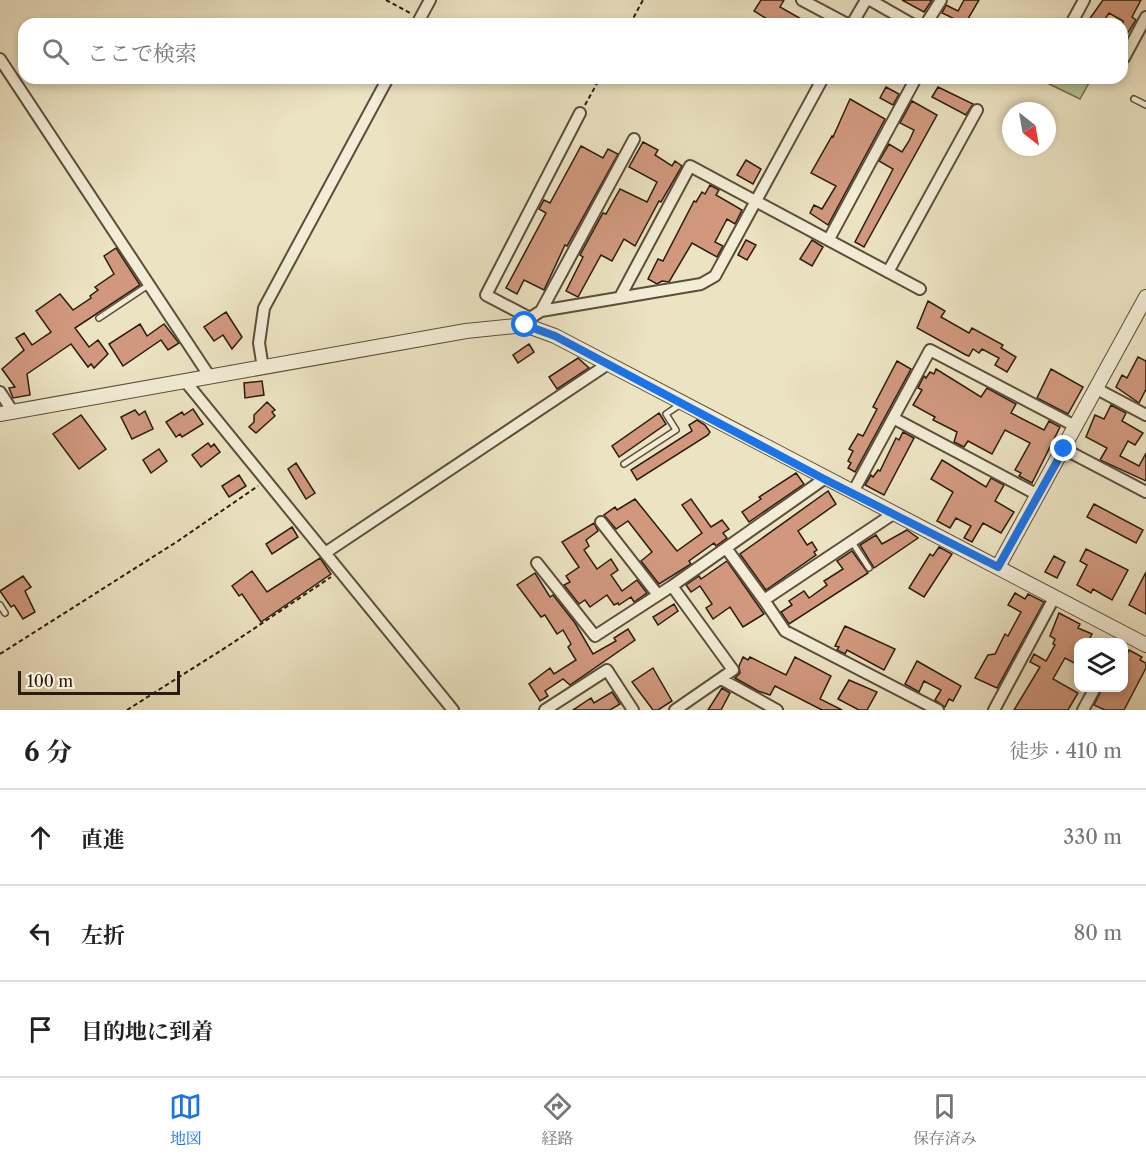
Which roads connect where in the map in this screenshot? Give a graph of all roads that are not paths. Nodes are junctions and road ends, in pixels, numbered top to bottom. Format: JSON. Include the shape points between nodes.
{"nodes":[{"id":1,"x":430,"y":0,"type":"edge"},
{"id":2,"x":802,"y":0,"type":"edge"},
{"id":3,"x":868,"y":0,"type":"edge"},
{"id":4,"x":941,"y":0,"type":"edge"},
{"id":5,"x":1084,"y":0,"type":"edge"},
{"id":6,"x":1146,"y":17,"type":"edge"},
{"id":7,"x":421,"y":18,"type":"edge"},
{"id":8,"x":836,"y":18,"type":"edge"},
{"id":9,"x":856,"y":18,"type":"edge"},
{"id":10,"x":901,"y":18,"type":"edge"},
{"id":11,"x":930,"y":18,"type":"edge"},
{"id":12,"x":1074,"y":18,"type":"edge"},
{"id":13,"x":1128,"y":51,"type":"edge"},
{"id":14,"x":0,"y":59,"type":"edge"},
{"id":15,"x":385,"y":84,"type":"edge"},
{"id":16,"x":820,"y":84,"type":"edge"},
{"id":17,"x":913,"y":84,"type":"edge"},
{"id":18,"x":1134,"y":99,"type":"dead end"},
{"id":19,"x":1146,"y":105,"type":"edge"},
{"id":20,"x":976,"y":110,"type":"dead end"},
{"id":21,"x":580,"y":113,"type":"road end"},
{"id":22,"x":634,"y":140,"type":"dead end"},
{"id":23,"x":757,"y":201,"type":"junction"},
{"id":24,"x":829,"y":239,"type":"junction"},
{"id":25,"x":888,"y":272,"type":"junction"},
{"id":26,"x":150,"y":284,"type":"junction"},
{"id":27,"x":920,"y":289,"type":"dead end"},
{"id":28,"x":620,"y":297,"type":"junction"},
{"id":29,"x":1145,"y":302,"type":"edge"},
{"id":30,"x":541,"y":311,"type":"junction"},
{"id":31,"x":99,"y":318,"type":"dead end"},
{"id":32,"x":527,"y":322,"type":"junction"},
{"id":33,"x":608,"y":364,"type":"junction"},
{"id":34,"x":263,"y":368,"type":"junction"},
{"id":35,"x":210,"y":377,"type":"junction"},
{"id":36,"x":185,"y":381,"type":"junction"},
{"id":37,"x":1095,"y":388,"type":"junction"},
{"id":38,"x":0,"y":392,"type":"edge"},
{"id":39,"x":682,"y":403,"type":"junction"},
{"id":40,"x":7,"y":413,"type":"edge"},
{"id":41,"x":1146,"y":416,"type":"edge"},
{"id":42,"x":893,"y":418,"type":"junction"},
{"id":43,"x":1075,"y":426,"type":"junction"},
{"id":44,"x":1064,"y":449,"type":"junction"},
{"id":45,"x":624,"y":464,"type":"dead end"},
{"id":46,"x":824,"y":479,"type":"junction"},
{"id":47,"x":853,"y":492,"type":"junction"},
{"id":48,"x":1146,"y":492,"type":"edge"},
{"id":49,"x":1038,"y":495,"type":"junction"},
{"id":50,"x":893,"y":514,"type":"junction"},
{"id":51,"x":601,"y":522,"type":"dead end"},
{"id":52,"x":852,"y":541,"type":"junction"},
{"id":53,"x":726,"y":548,"type":"junction"},
{"id":54,"x":325,"y":553,"type":"junction"},
{"id":55,"x":537,"y":563,"type":"dead end"},
{"id":56,"x":998,"y":567,"type":"junction"},
{"id":57,"x":869,"y":568,"type":"dead end"},
{"id":58,"x":672,"y":586,"type":"junction"},
{"id":59,"x":658,"y":595,"type":"junction"},
{"id":60,"x":1054,"y":598,"type":"junction"},
{"id":61,"x":764,"y":600,"type":"junction"},
{"id":62,"x":0,"y":606,"type":"edge"},
{"id":63,"x":5,"y":613,"type":"dead end"},
{"id":64,"x":1122,"y":638,"type":"edge"},
{"id":65,"x":1128,"y":640,"type":"edge"},
{"id":66,"x":1146,"y":645,"type":"edge"},
{"id":67,"x":721,"y":679,"type":"junction"},
{"id":68,"x":1092,"y":692,"type":"edge"},
{"id":69,"x":453,"y":710,"type":"edge"},
{"id":70,"x":545,"y":710,"type":"edge"},
{"id":71,"x":633,"y":710,"type":"edge"},
{"id":72,"x":675,"y":710,"type":"edge"},
{"id":73,"x":777,"y":710,"type":"edge"},
{"id":74,"x":939,"y":710,"type":"edge"},
{"id":75,"x":994,"y":710,"type":"edge"},
{"id":76,"x":1083,"y":710,"type":"edge"}],
"edges":[{"from":1,"to":7,"type":"street"},
{"from":2,"to":8,"type":"street"},
{"from":3,"to":9,"type":"street"},
{"from":3,"to":10,"type":"street"},
{"from":4,"to":11,"type":"street"},
{"from":5,"to":12,"type":"street"},
{"from":6,"to":13,"type":"street"},
{"from":14,"to":26,"type":"street"},
{"from":15,"to":34,"type":"street","via":[[264,308],[259,343]]},
{"from":16,"to":23,"type":"street"},
{"from":17,"to":24,"type":"street"},
{"from":18,"to":19,"type":"lane"},
{"from":20,"to":25,"type":"street"},
{"from":21,"to":32,"type":"street","via":[[486,295]]},
{"from":22,"to":30,"type":"street"},
{"from":23,"to":24,"type":"street"},
{"from":23,"to":28,"type":"street","via":[[715,276],[708,281]]},
{"from":23,"to":28,"type":"street","via":[[690,166]]},
{"from":24,"to":25,"type":"street"},
{"from":25,"to":27,"type":"street"},
{"from":26,"to":31,"type":"lane"},
{"from":26,"to":35,"type":"street"},
{"from":28,"to":30,"type":"street"},
{"from":29,"to":37,"type":"street"},
{"from":30,"to":32,"type":"street"},
{"from":32,"to":33,"type":"street"},
{"from":32,"to":34,"type":"street"},
{"from":33,"to":39,"type":"street"},
{"from":33,"to":54,"type":"street"},
{"from":34,"to":35,"type":"street"},
{"from":35,"to":36,"type":"street"},
{"from":36,"to":40,"type":"street"},
{"from":36,"to":54,"type":"street"},
{"from":37,"to":41,"type":"street"},
{"from":37,"to":43,"type":"street"},
{"from":38,"to":40,"type":"street"},
{"from":39,"to":45,"type":"lane","via":[[666,414],[676,430]]},
{"from":39,"to":46,"type":"street"},
{"from":42,"to":43,"type":"street","via":[[930,350]]},
{"from":42,"to":47,"type":"street"},
{"from":42,"to":49,"type":"street"},
{"from":43,"to":44,"type":"street"},
{"from":44,"to":48,"type":"street"},
{"from":44,"to":49,"type":"street"},
{"from":46,"to":47,"type":"street"},
{"from":46,"to":53,"type":"street"},
{"from":47,"to":50,"type":"street"},
{"from":49,"to":56,"type":"street"},
{"from":50,"to":52,"type":"street"},
{"from":50,"to":56,"type":"street"},
{"from":51,"to":59,"type":"street"},
{"from":52,"to":57,"type":"lane"},
{"from":52,"to":61,"type":"street"},
{"from":53,"to":58,"type":"street"},
{"from":53,"to":61,"type":"street"},
{"from":54,"to":69,"type":"street"},
{"from":55,"to":59,"type":"street","via":[[595,636]]},
{"from":56,"to":60,"type":"street"},
{"from":58,"to":59,"type":"street"},
{"from":58,"to":67,"type":"street","via":[[733,670]]},
{"from":60,"to":64,"type":"street"},
{"from":60,"to":75,"type":"street"},
{"from":61,"to":74,"type":"street","via":[[785,631]]},
{"from":62,"to":63,"type":"lane"},
{"from":65,"to":66,"type":"street"},
{"from":67,"to":72,"type":"street"},
{"from":67,"to":73,"type":"street"},
{"from":68,"to":76,"type":"street"},
{"from":70,"to":71,"type":"street","via":[[607,670]]}]}
